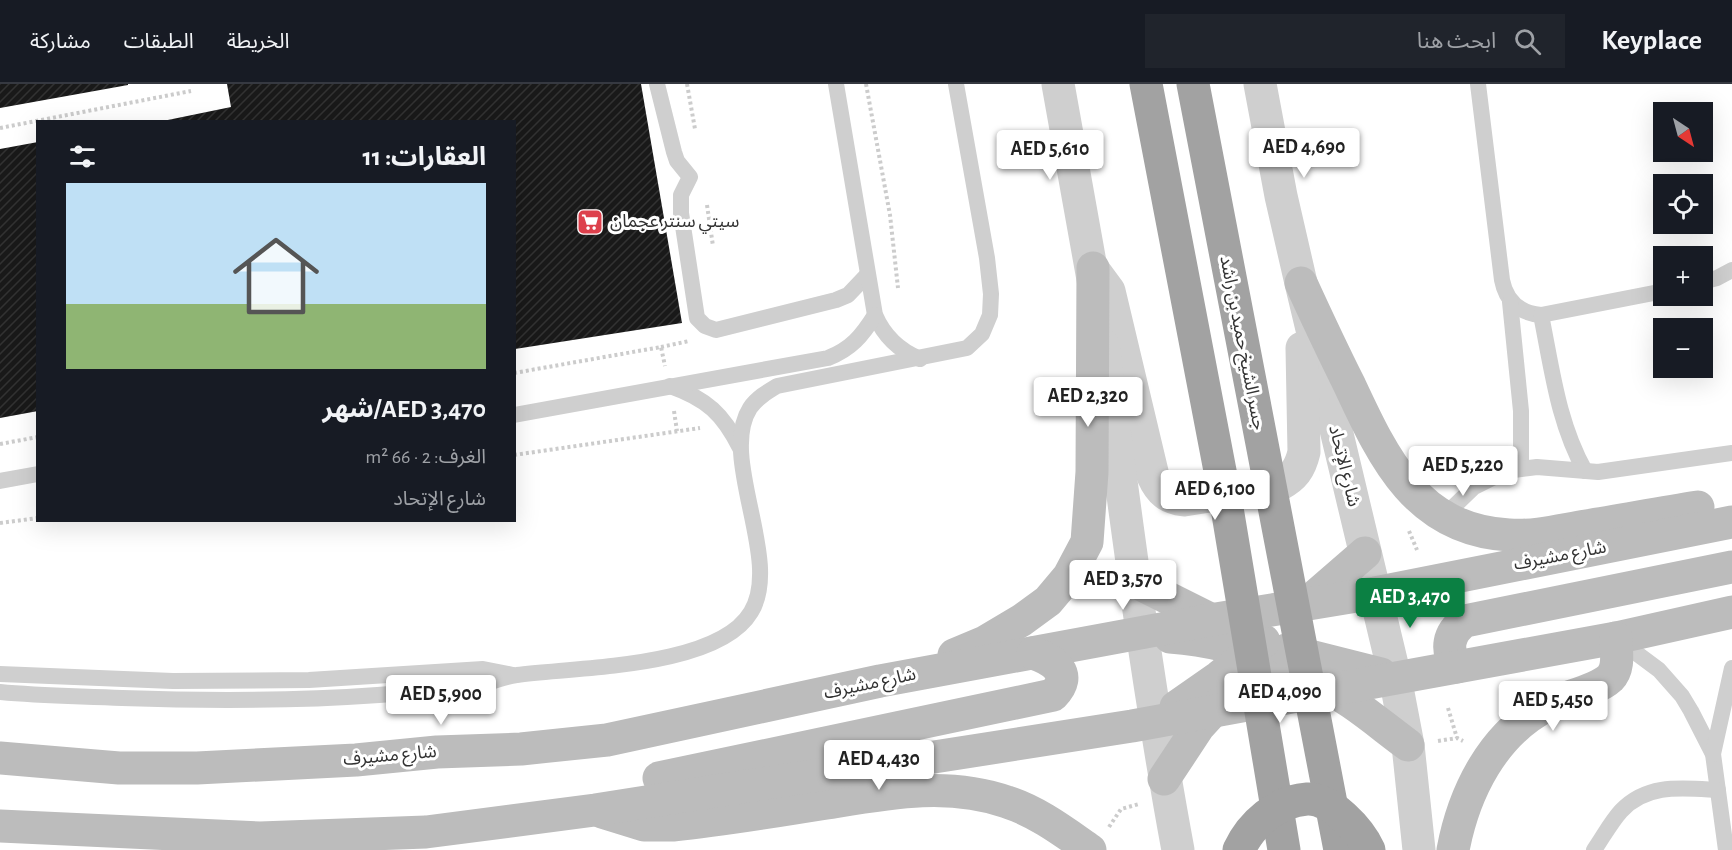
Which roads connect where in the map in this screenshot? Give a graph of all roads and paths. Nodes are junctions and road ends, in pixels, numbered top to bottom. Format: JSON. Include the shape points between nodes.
{"nodes":[{"id":1,"x":657,"y":84,"type":"edge"},
{"id":2,"x":836,"y":84,"type":"edge"},
{"id":3,"x":866,"y":84,"type":"edge"},
{"id":4,"x":956,"y":84,"type":"edge"},
{"id":5,"x":1058,"y":84,"type":"edge"},
{"id":6,"x":1146,"y":84,"type":"edge"},
{"id":7,"x":1193,"y":84,"type":"edge"},
{"id":8,"x":1478,"y":84,"type":"edge"},
{"id":9,"x":191,"y":91,"type":"dead end"},
{"id":10,"x":1267,"y":93,"type":"edge"},
{"id":11,"x":41,"y":120,"type":"edge"},
{"id":12,"x":36,"y":121,"type":"edge"},
{"id":13,"x":0,"y":128,"type":"edge"},
{"id":14,"x":1093,"y":268,"type":"junction"},
{"id":15,"x":1732,"y":270,"type":"edge"},
{"id":16,"x":867,"y":275,"type":"junction"},
{"id":17,"x":1713,"y":279,"type":"edge"},
{"id":18,"x":1301,"y":284,"type":"junction"},
{"id":19,"x":898,"y":288,"type":"dead end"},
{"id":20,"x":1653,"y":293,"type":"edge"},
{"id":21,"x":1510,"y":302,"type":"junction"},
{"id":22,"x":875,"y":315,"type":"junction"},
{"id":23,"x":1541,"y":315,"type":"junction"},
{"id":24,"x":920,"y":358,"type":"junction"},
{"id":25,"x":670,"y":386,"type":"junction"},
{"id":26,"x":516,"y":415,"type":"edge"},
{"id":27,"x":728,"y":424,"type":"junction"},
{"id":28,"x":36,"y":437,"type":"edge"},
{"id":29,"x":0,"y":444,"type":"edge"},
{"id":30,"x":741,"y":449,"type":"junction"},
{"id":31,"x":1732,"y":453,"type":"edge"},
{"id":32,"x":516,"y":455,"type":"edge"},
{"id":33,"x":1521,"y":468,"type":"junction"},
{"id":34,"x":1585,"y":471,"type":"junction"},
{"id":35,"x":36,"y":474,"type":"edge"},
{"id":36,"x":0,"y":481,"type":"edge"},
{"id":37,"x":1732,"y":501,"type":"edge"},
{"id":38,"x":1444,"y":516,"type":"junction"},
{"id":39,"x":36,"y":518,"type":"edge"},
{"id":40,"x":1732,"y":522,"type":"edge"},
{"id":41,"x":0,"y":523,"type":"edge"},
{"id":42,"x":1409,"y":532,"type":"dead end"},
{"id":43,"x":1417,"y":550,"type":"dead end"},
{"id":44,"x":1365,"y":553,"type":"junction"},
{"id":45,"x":1732,"y":567,"type":"edge"},
{"id":46,"x":1134,"y":581,"type":"junction"},
{"id":47,"x":1375,"y":592,"type":"junction"},
{"id":48,"x":1306,"y":604,"type":"junction"},
{"id":49,"x":1732,"y":612,"type":"edge"},
{"id":50,"x":1209,"y":620,"type":"junction"},
{"id":51,"x":1143,"y":634,"type":"junction"},
{"id":52,"x":1616,"y":638,"type":"junction"},
{"id":53,"x":1266,"y":650,"type":"junction"},
{"id":54,"x":1033,"y":652,"type":"junction"},
{"id":55,"x":1457,"y":667,"type":"junction"},
{"id":56,"x":1732,"y":669,"type":"edge"},
{"id":57,"x":0,"y":674,"type":"edge"},
{"id":58,"x":513,"y":675,"type":"junction"},
{"id":59,"x":1395,"y":677,"type":"junction"},
{"id":60,"x":173,"y":681,"type":"junction"},
{"id":61,"x":880,"y":681,"type":"junction"},
{"id":62,"x":1330,"y":689,"type":"junction"},
{"id":63,"x":0,"y":692,"type":"edge"},
{"id":64,"x":177,"y":700,"type":"junction"},
{"id":65,"x":1448,"y":708,"type":"dead end"},
{"id":66,"x":1213,"y":710,"type":"junction"},
{"id":67,"x":1156,"y":722,"type":"junction"},
{"id":68,"x":1457,"y":738,"type":"dead end"},
{"id":69,"x":1408,"y":744,"type":"junction"},
{"id":70,"x":1713,"y":754,"type":"junction"},
{"id":71,"x":0,"y":758,"type":"edge"},
{"id":72,"x":1164,"y":779,"type":"junction"},
{"id":73,"x":1718,"y":790,"type":"junction"},
{"id":74,"x":595,"y":810,"type":"junction"},
{"id":75,"x":0,"y":826,"type":"edge"},
{"id":76,"x":260,"y":838,"type":"junction"},
{"id":77,"x":169,"y":850,"type":"edge"},
{"id":78,"x":1090,"y":850,"type":"edge"},
{"id":79,"x":1178,"y":850,"type":"edge"},
{"id":80,"x":1239,"y":850,"type":"edge"},
{"id":81,"x":1284,"y":850,"type":"edge"},
{"id":82,"x":1340,"y":850,"type":"edge"},
{"id":83,"x":1369,"y":850,"type":"edge"},
{"id":84,"x":1419,"y":850,"type":"edge"},
{"id":85,"x":1453,"y":850,"type":"edge"},
{"id":86,"x":1594,"y":850,"type":"edge"},
{"id":87,"x":1726,"y":850,"type":"edge"}],
"edges":[{"from":1,"to":16,"type":"lane","via":[[677,161],[690,177],[681,195],[681,213],[697,318],[705,326],[716,330],[824,304],[848,296]]},
{"from":2,"to":16,"type":"lane"},
{"from":3,"to":19,"type":"path","via":[[890,214]]},
{"from":4,"to":24,"type":"lane","via":[[987,258],[990,315],[982,334],[967,348]]},
{"from":5,"to":14,"type":"street"},
{"from":6,"to":81,"type":"highway","via":[[1226,502]]},
{"from":7,"to":82,"type":"highway","name":"جسر الشيخ حميد بن راشد"},
{"from":8,"to":21,"type":"lane","via":[[1502,280]]},
{"from":9,"to":11,"type":"path"},
{"from":10,"to":18,"type":"street","name":"شارع الإتحاد","via":[[1281,196]]},
{"from":12,"to":13,"type":"path"},
{"from":14,"to":18,"type":"street","via":[[1109,291],[1157,486],[1164,494],[1184,501],[1279,485],[1292,478],[1300,466],[1304,452]]},
{"from":14,"to":46,"type":"street"},
{"from":14,"to":61,"type":"main road","via":[[1087,542],[1069,576],[1048,601],[1022,620],[986,642]]},
{"from":15,"to":17,"type":"lane"},
{"from":16,"to":22,"type":"lane"},
{"from":18,"to":38,"type":"main road","via":[[1374,437],[1397,475]]},
{"from":18,"to":44,"type":"street","name":"شارع الإتحاد"},
{"from":20,"to":23,"type":"lane"},
{"from":21,"to":23,"type":"lane","via":[[1530,314]]},
{"from":21,"to":33,"type":"lane","via":[[1521,411]]},
{"from":22,"to":24,"type":"lane","via":[[897,346]]},
{"from":22,"to":25,"type":"lane","via":[[853,345],[828,358]]},
{"from":23,"to":34,"type":"lane","via":[[1562,420]]},
{"from":24,"to":30,"type":"lane","via":[[777,386],[761,395],[750,409]]},
{"from":25,"to":26,"type":"lane"},
{"from":25,"to":27,"type":"lane","via":[[704,402]]},
{"from":27,"to":30,"type":"lane"},
{"from":27,"to":32,"type":"path"},
{"from":28,"to":29,"type":"path"},
{"from":30,"to":58,"type":"lane","via":[[760,586],[752,612],[733,633],[711,644],[640,663]]},
{"from":31,"to":34,"type":"lane"},
{"from":33,"to":34,"type":"lane"},
{"from":33,"to":38,"type":"lane","via":[[1473,488]]},
{"from":35,"to":36,"type":"lane"},
{"from":37,"to":38,"type":"main road","via":[[1537,535],[1481,531]]},
{"from":39,"to":41,"type":"path"},
{"from":40,"to":47,"type":"main road","name":"شارع مشيرف"},
{"from":42,"to":43,"type":"path"},
{"from":44,"to":47,"type":"street","name":"شارع الإتحاد"},
{"from":44,"to":48,"type":"main road"},
{"from":45,"to":55,"type":"main road","via":[[1473,618],[1457,626],[1449,642]]},
{"from":46,"to":50,"type":"main road"},
{"from":46,"to":51,"type":"street"},
{"from":47,"to":48,"type":"main road","name":"شارع مشيرف"},
{"from":47,"to":53,"type":"main road"},
{"from":47,"to":59,"type":"street","name":"شارع الإتحاد"},
{"from":48,"to":50,"type":"main road","name":"شارع مشيرف"},
{"from":48,"to":53,"type":"main road"},
{"from":49,"to":52,"type":"main road"},
{"from":50,"to":51,"type":"main road","name":"شارع مشيرف"},
{"from":50,"to":53,"type":"main road"},
{"from":51,"to":53,"type":"main road"},
{"from":51,"to":54,"type":"main road","name":"شارع مشيرف"},
{"from":51,"to":67,"type":"street"},
{"from":52,"to":55,"type":"main road"},
{"from":52,"to":70,"type":"lane","via":[[1671,682]]},
{"from":52,"to":85,"type":"main road","via":[[1616,669],[1612,676],[1532,714],[1493,753],[1472,785],[1458,821]]},
{"from":53,"to":59,"type":"main road"},
{"from":53,"to":62,"type":"main road"},
{"from":53,"to":66,"type":"main road"},
{"from":53,"to":67,"type":"main road"},
{"from":54,"to":61,"type":"main road","name":"شارع مشيرف"},
{"from":54,"to":74,"type":"main road","via":[[1060,670],[1060,688],[1053,695],[621,787]]},
{"from":55,"to":59,"type":"main road"},
{"from":56,"to":70,"type":"lane"},
{"from":57,"to":60,"type":"lane"},
{"from":58,"to":60,"type":"lane","via":[[483,669],[309,680]]},
{"from":58,"to":64,"type":"lane","via":[[483,684],[404,692]]},
{"from":59,"to":62,"type":"main road"},
{"from":59,"to":69,"type":"street","name":"شارع الإتحاد"},
{"from":60,"to":64,"type":"lane"},
{"from":61,"to":71,"type":"main road","name":"شارع مشيرف","via":[[607,740],[521,749],[197,768],[119,768]]},
{"from":62,"to":66,"type":"main road"},
{"from":62,"to":69,"type":"main road"},
{"from":63,"to":64,"type":"lane"},
{"from":65,"to":68,"type":"path"},
{"from":66,"to":67,"type":"main road"},
{"from":66,"to":72,"type":"main road"},
{"from":67,"to":72,"type":"street"},
{"from":67,"to":74,"type":"main road"},
{"from":69,"to":84,"type":"street","name":"شارع الإتحاد"},
{"from":70,"to":73,"type":"lane"},
{"from":72,"to":79,"type":"street"},
{"from":73,"to":86,"type":"lane","via":[[1650,791],[1620,812]]},
{"from":73,"to":87,"type":"lane"},
{"from":74,"to":76,"type":"main road","via":[[426,832]]},
{"from":74,"to":78,"type":"main road","via":[[644,825],[673,825],[885,793],[940,790],[1008,802],[1042,818]]},
{"from":75,"to":76,"type":"main road"},
{"from":76,"to":77,"type":"street"},
{"from":80,"to":83,"type":"highway","via":[[1265,816],[1308,799],[1343,815],[1365,839]]}]}
